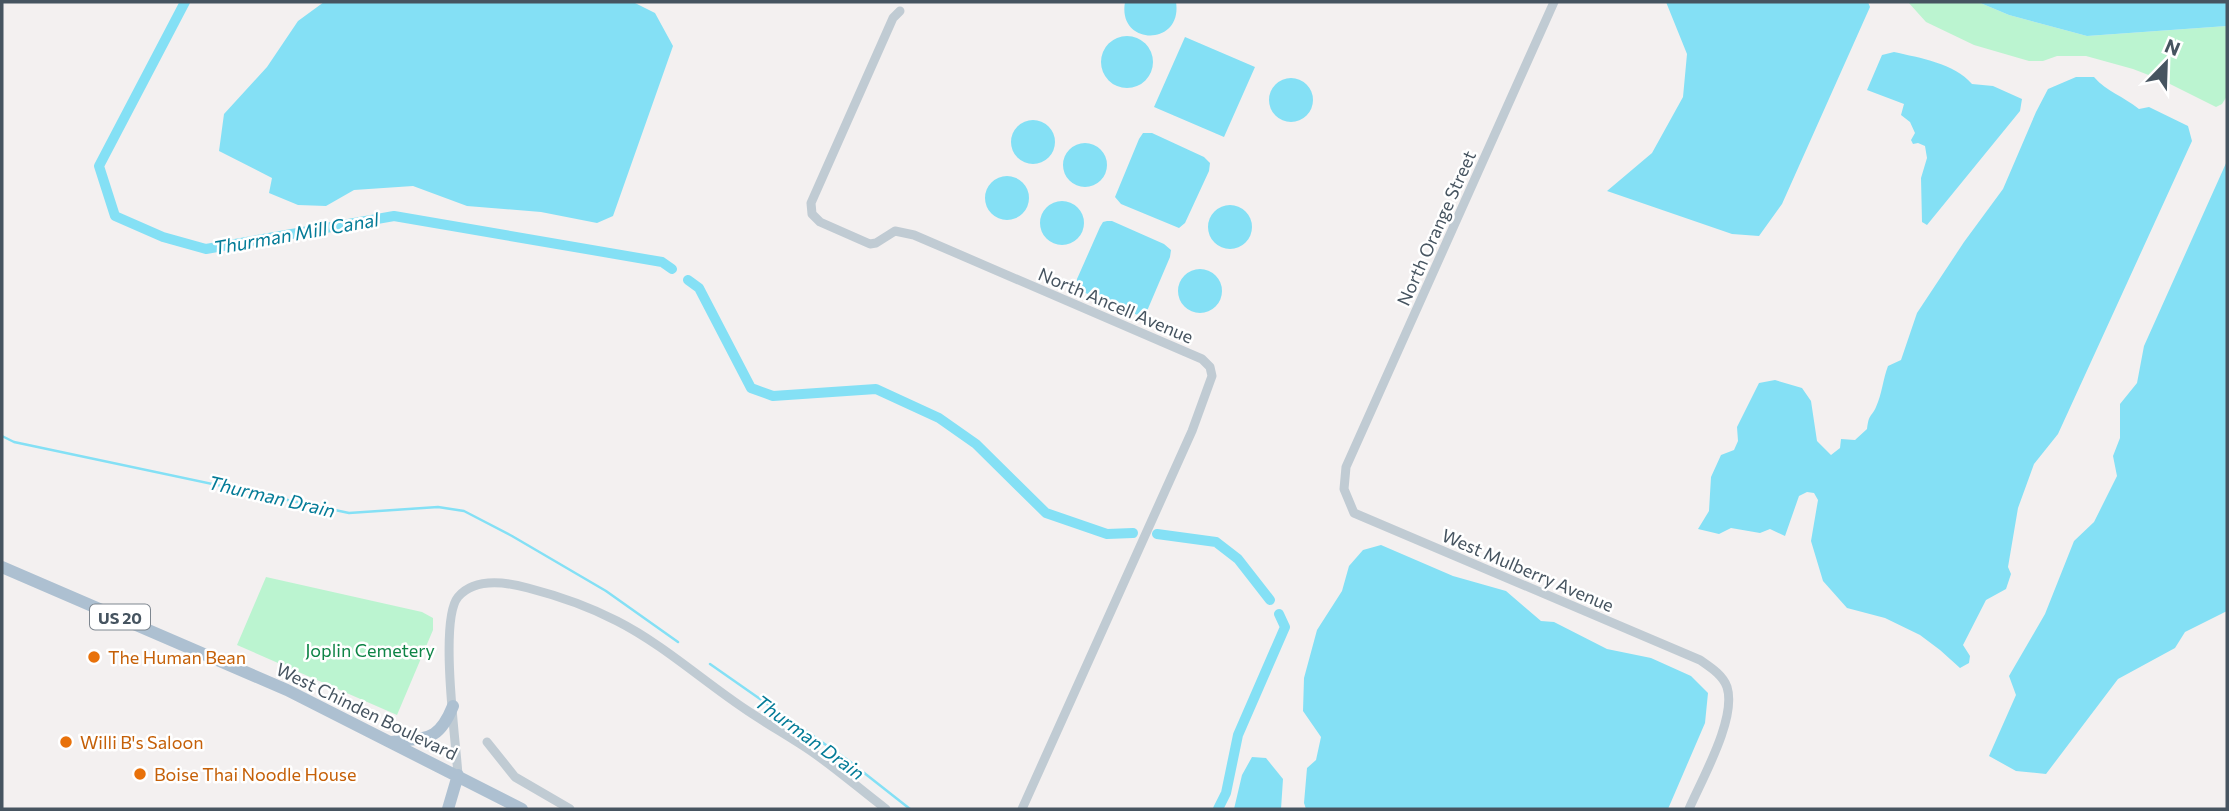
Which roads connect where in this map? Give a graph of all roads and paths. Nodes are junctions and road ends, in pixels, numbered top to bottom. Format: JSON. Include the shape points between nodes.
{"nodes":[{"id":1,"x":1554,"y":2,"type":"edge"},
{"id":2,"x":900,"y":11,"type":"dead end"},
{"id":3,"x":1346,"y":467,"type":"joint"},
{"id":4,"x":2,"y":568,"type":"edge"},
{"id":5,"x":453,"y":706,"type":"junction"},
{"id":6,"x":391,"y":742,"type":"junction"},
{"id":7,"x":487,"y":742,"type":"dead end"},
{"id":8,"x":458,"y":775,"type":"junction"},
{"id":9,"x":448,"y":809,"type":"edge"},
{"id":10,"x":522,"y":809,"type":"edge"},
{"id":11,"x":570,"y":809,"type":"edge"},
{"id":12,"x":886,"y":809,"type":"edge"},
{"id":13,"x":1022,"y":809,"type":"edge"},
{"id":14,"x":1689,"y":809,"type":"edge"}],
"edges":[{"from":1,"to":3,"type":"street","name":"North Orange Street"},
{"from":2,"to":13,"type":"street","name":"North Ancell Avenue","via":[[811,203],[815,219],[870,244],[895,231],[914,235],[1202,359],[1212,376],[1192,432]]},
{"from":3,"to":14,"type":"street","name":"West Mulberry Avenue","via":[[1344,489],[1354,513],[1700,660],[1717,673],[1726,685],[1728,720]]},
{"from":4,"to":6,"type":"main road","name":"West Chinden Boulevard","number":"US 20","via":[[287,690]]},
{"from":5,"to":6,"type":"main road","via":[[440,730]]},
{"from":5,"to":8,"type":"street"},
{"from":5,"to":12,"type":"street","via":[[450,617],[457,597],[485,583],[521,586],[579,603],[619,622],[812,752]]},
{"from":6,"to":8,"type":"main road","name":"West Chinden Boulevard"},
{"from":7,"to":11,"type":"street","via":[[515,777]]},
{"from":8,"to":9,"type":"main road"},
{"from":8,"to":10,"type":"main road","name":"West Chinden Boulevard"}]}
